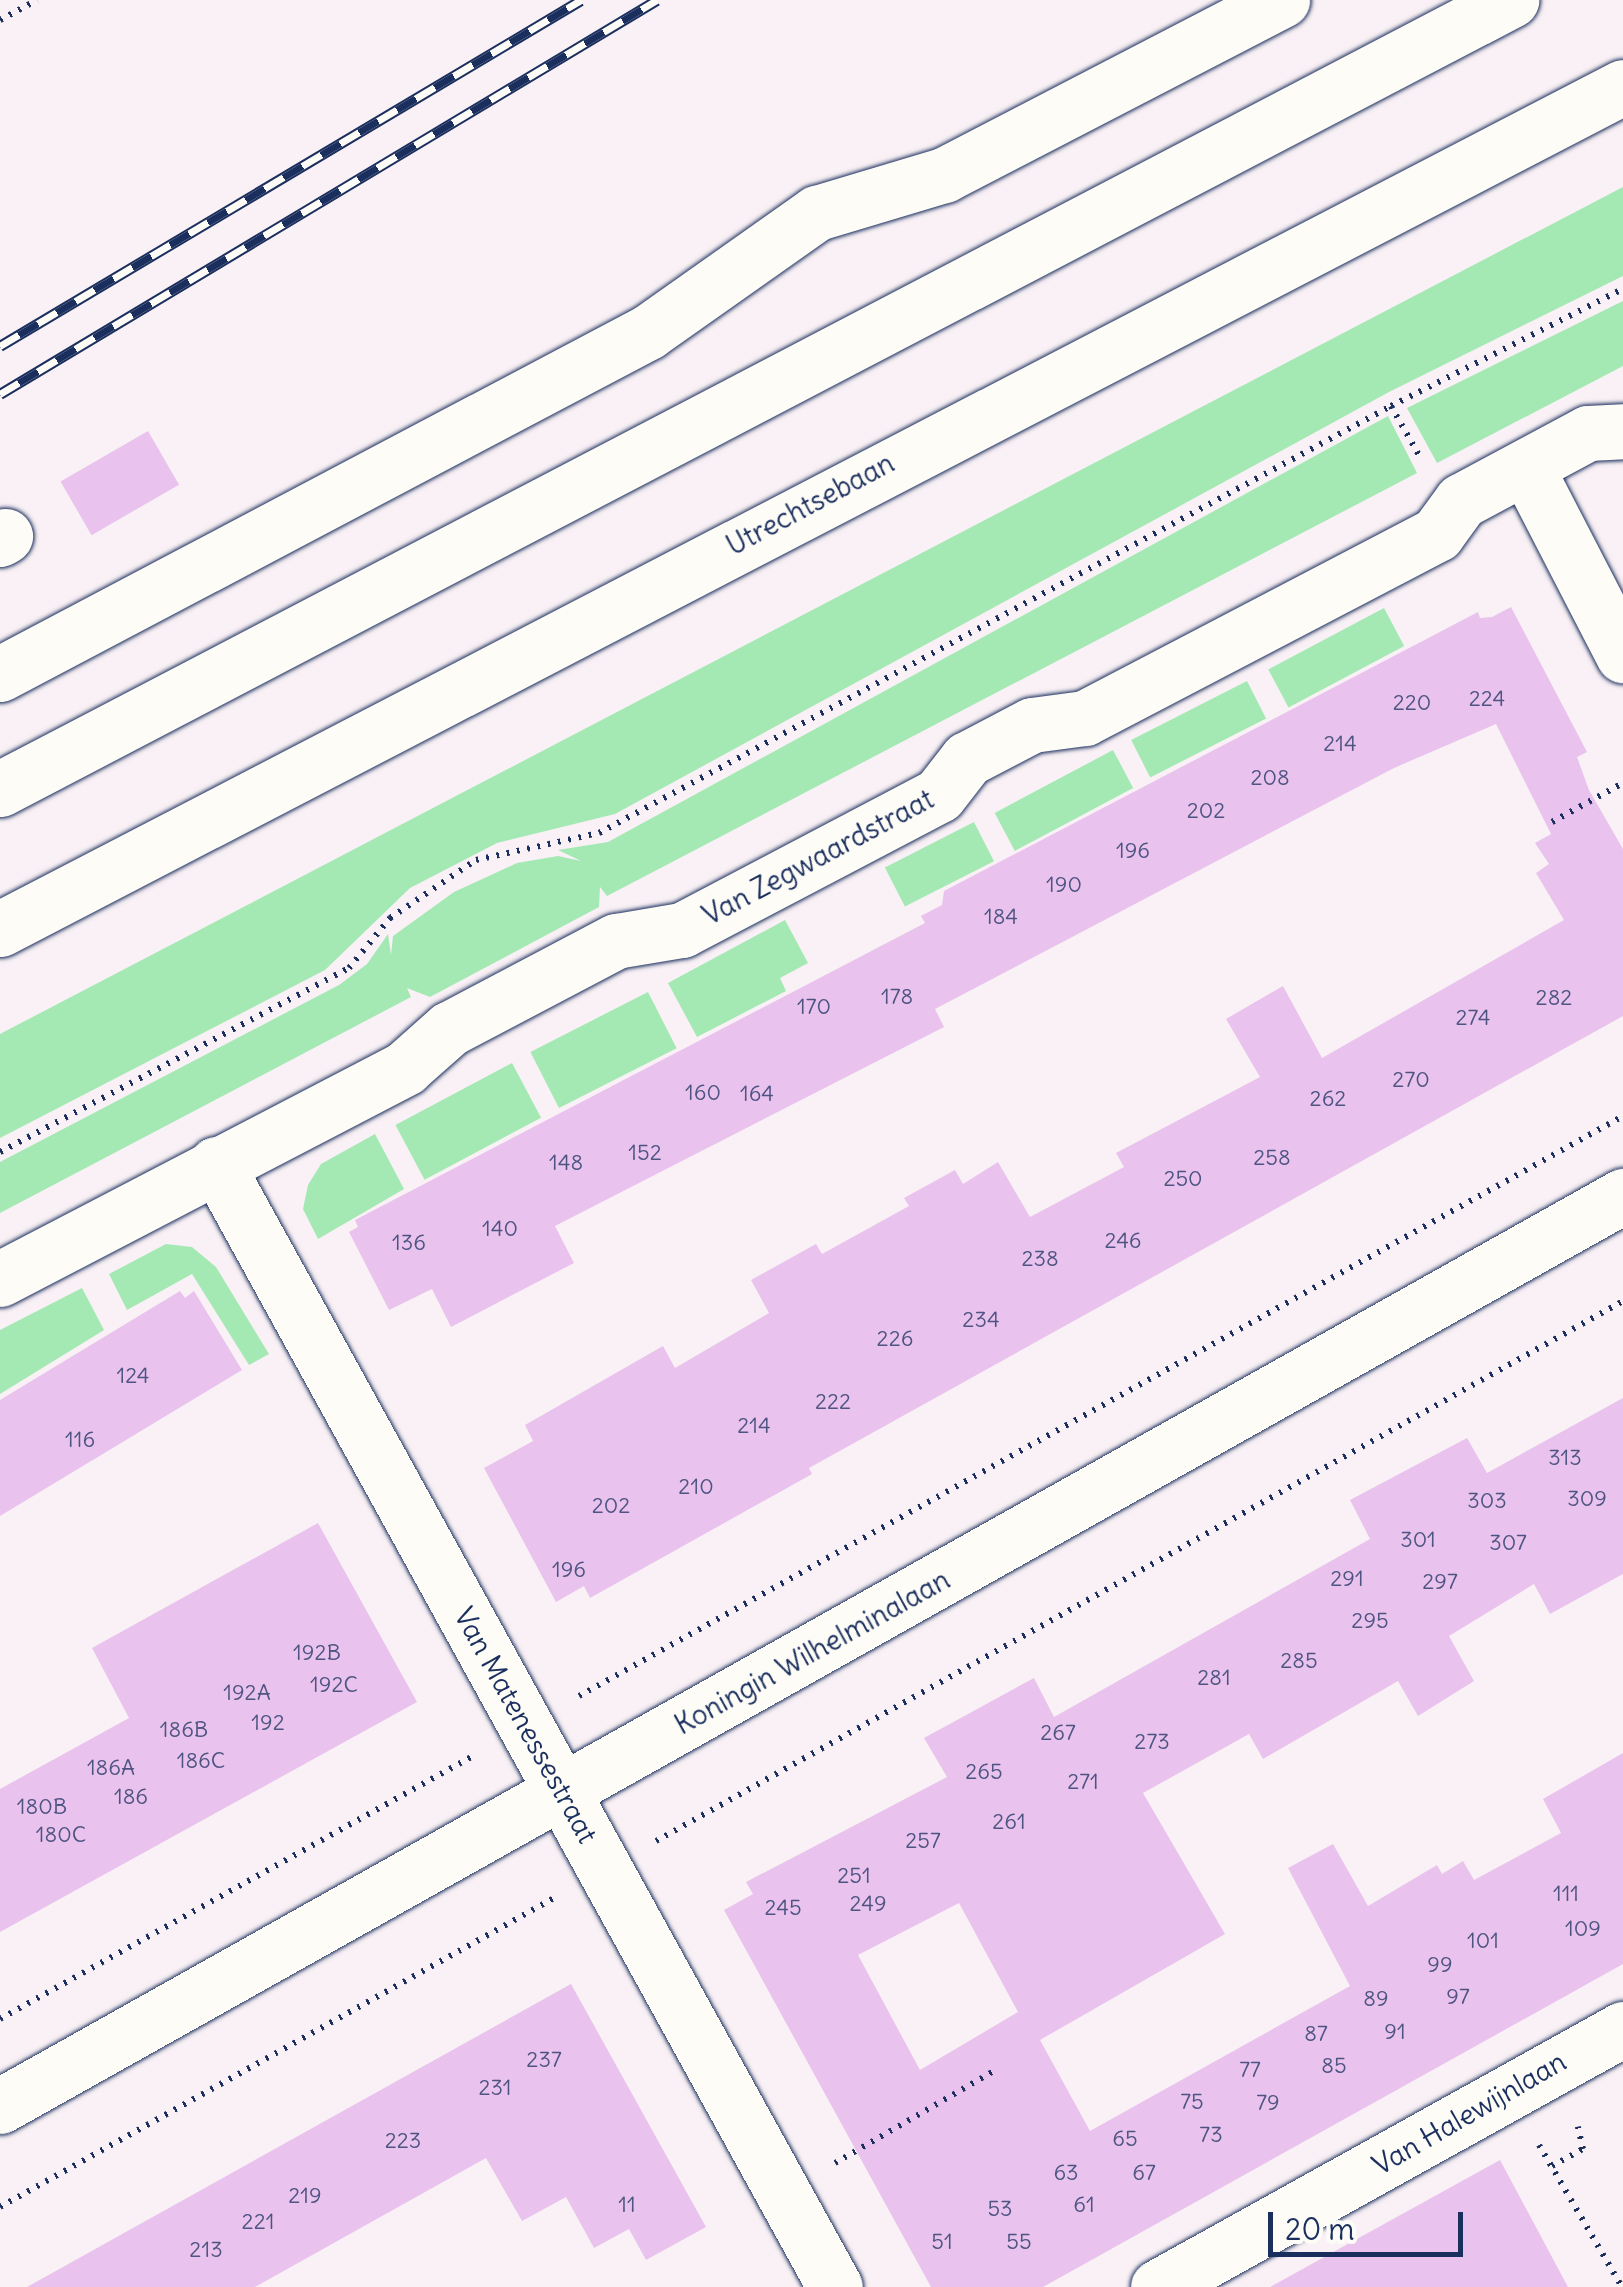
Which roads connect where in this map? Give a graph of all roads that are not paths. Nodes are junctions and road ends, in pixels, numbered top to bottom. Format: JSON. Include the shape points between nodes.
{"nodes":[{"id":1,"x":1282,"y":0,"type":"edge"},
{"id":2,"x":1510,"y":0,"type":"edge"},
{"id":3,"x":1623,"y":87,"type":"edge"},
{"id":4,"x":1623,"y":431,"type":"edge"},
{"id":5,"x":1526,"y":467,"type":"junction"},
{"id":6,"x":1623,"y":655,"type":"edge"},
{"id":7,"x":0,"y":674,"type":"edge"},
{"id":8,"x":0,"y":789,"type":"edge"},
{"id":9,"x":0,"y":929,"type":"edge"},
{"id":10,"x":216,"y":1164,"type":"junction"},
{"id":11,"x":1623,"y":1196,"type":"edge"},
{"id":12,"x":0,"y":1279,"type":"edge"},
{"id":13,"x":562,"y":1791,"type":"junction"},
{"id":14,"x":1623,"y":2029,"type":"edge"},
{"id":15,"x":0,"y":2106,"type":"edge"},
{"id":16,"x":835,"y":2287,"type":"edge"},
{"id":17,"x":1158,"y":2287,"type":"edge"}],
"edges":[{"from":1,"to":7,"type":"main road","via":[[944,175],[817,213],[648,332]]},
{"from":2,"to":8,"type":"main road"},
{"from":3,"to":9,"type":"main road","name":"Utrechtsebaan"},
{"from":4,"to":5,"type":"main road","name":"Van Zegwaardstraat","via":[[1588,434]]},
{"from":5,"to":6,"type":"main road"},
{"from":5,"to":10,"type":"main road","name":"Van Zegwaardstraat","via":[[1461,502],[1436,534],[1085,718],[1032,725],[966,759],[939,795],[682,930],[616,942],[448,1029],[405,1068]]},
{"from":10,"to":12,"type":"main road","name":"Van Zegwaardstraat"},
{"from":10,"to":13,"type":"main road","name":"Van Matenessestraat"},
{"from":11,"to":13,"type":"main road","name":"Koningin Wilhelminalaan"},
{"from":13,"to":15,"type":"main road","name":"Koningin Wilhelminalaan"},
{"from":13,"to":16,"type":"main road","name":"Van Matenessestraat"},
{"from":14,"to":17,"type":"main road","name":"Van Halewijnlaan"}]}
